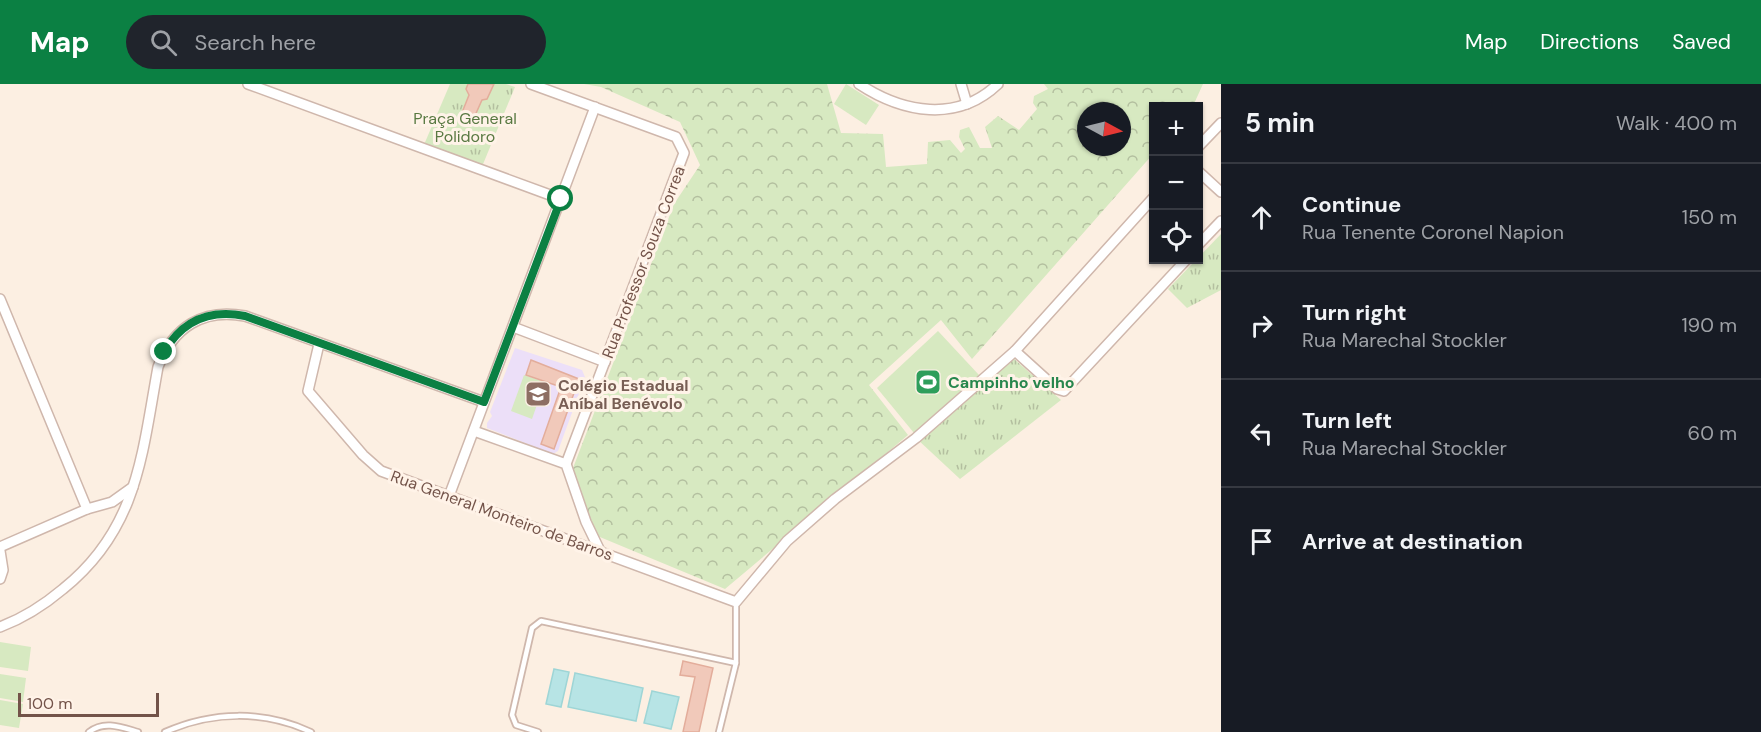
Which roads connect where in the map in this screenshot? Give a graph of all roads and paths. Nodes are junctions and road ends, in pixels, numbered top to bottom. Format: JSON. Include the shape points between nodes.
{"nodes":[{"id":1,"x":248,"y":84,"type":"edge"},
{"id":2,"x":531,"y":84,"type":"edge"},
{"id":3,"x":859,"y":84,"type":"edge"},
{"id":4,"x":962,"y":84,"type":"edge"},
{"id":5,"x":998,"y":84,"type":"edge"},
{"id":6,"x":967,"y":104,"type":"junction"},
{"id":7,"x":595,"y":107,"type":"junction"},
{"id":8,"x":1221,"y":123,"type":"edge"},
{"id":9,"x":1203,"y":142,"type":"edge"},
{"id":10,"x":1203,"y":176,"type":"edge"},
{"id":11,"x":1221,"y":192,"type":"edge"},
{"id":12,"x":561,"y":199,"type":"junction"},
{"id":13,"x":1149,"y":203,"type":"edge"},
{"id":14,"x":1220,"y":224,"type":"edge"},
{"id":15,"x":1203,"y":240,"type":"edge"},
{"id":16,"x":1181,"y":264,"type":"edge"},
{"id":17,"x":0,"y":299,"type":"edge"},
{"id":18,"x":4,"y":318,"type":"edge"},
{"id":19,"x":513,"y":327,"type":"junction"},
{"id":20,"x":320,"y":344,"type":"junction"},
{"id":21,"x":1015,"y":351,"type":"junction"},
{"id":22,"x":605,"y":362,"type":"junction"},
{"id":23,"x":484,"y":402,"type":"junction"},
{"id":24,"x":474,"y":431,"type":"junction"},
{"id":25,"x":566,"y":464,"type":"junction"},
{"id":26,"x":135,"y":485,"type":"junction"},
{"id":27,"x":449,"y":496,"type":"junction"},
{"id":28,"x":112,"y":502,"type":"junction"},
{"id":29,"x":87,"y":509,"type":"junction"},
{"id":30,"x":122,"y":517,"type":"junction"},
{"id":31,"x":0,"y":549,"type":"edge"},
{"id":32,"x":600,"y":550,"type":"junction"},
{"id":33,"x":0,"y":579,"type":"edge"},
{"id":34,"x":736,"y":602,"type":"junction"},
{"id":35,"x":0,"y":627,"type":"edge"},
{"id":36,"x":736,"y":663,"type":"junction"},
{"id":37,"x":89,"y":732,"type":"edge"},
{"id":38,"x":138,"y":732,"type":"edge"},
{"id":39,"x":165,"y":732,"type":"edge"},
{"id":40,"x":311,"y":732,"type":"edge"},
{"id":41,"x":538,"y":732,"type":"edge"},
{"id":42,"x":719,"y":732,"type":"edge"}],
"edges":[{"from":1,"to":12,"type":"street"},
{"from":2,"to":7,"type":"street","name":"Rua Professor Souza Correa"},
{"from":3,"to":6,"type":"street","via":[[892,102],[921,111],[949,110]]},
{"from":4,"to":6,"type":"street"},
{"from":5,"to":6,"type":"street"},
{"from":7,"to":12,"type":"street"},
{"from":7,"to":22,"type":"street","name":"Rua Professor Souza Correa","via":[[676,137],[684,153]]},
{"from":8,"to":9,"type":"street"},
{"from":10,"to":11,"type":"street"},
{"from":12,"to":19,"type":"street"},
{"from":13,"to":21,"type":"street"},
{"from":14,"to":15,"type":"street"},
{"from":16,"to":21,"type":"street","via":[[1064,391]]},
{"from":17,"to":18,"type":"street"},
{"from":18,"to":29,"type":"street"},
{"from":19,"to":22,"type":"street"},
{"from":19,"to":23,"type":"street"},
{"from":20,"to":23,"type":"street"},
{"from":20,"to":26,"type":"street","via":[[230,313],[204,316],[183,328],[170,342],[158,367]]},
{"from":20,"to":27,"type":"street","name":"Rua General Monteiro de Barros","via":[[307,386],[310,396],[381,471]]},
{"from":21,"to":34,"type":"street","via":[[916,438],[787,541]]},
{"from":22,"to":25,"type":"street","name":"Rua Professor Souza Correa"},
{"from":23,"to":24,"type":"street"},
{"from":24,"to":25,"type":"street"},
{"from":24,"to":27,"type":"street"},
{"from":25,"to":32,"type":"street"},
{"from":26,"to":28,"type":"street"},
{"from":26,"to":30,"type":"street"},
{"from":27,"to":32,"type":"street","name":"Rua General Monteiro de Barros"},
{"from":28,"to":29,"type":"street"},
{"from":28,"to":30,"type":"street"},
{"from":29,"to":31,"type":"street"},
{"from":30,"to":35,"type":"street","via":[[87,570],[50,601]]},
{"from":31,"to":33,"type":"street"},
{"from":32,"to":34,"type":"street","name":"Rua General Monteiro de Barros"},
{"from":34,"to":36,"type":"lane"},
{"from":36,"to":41,"type":"lane","via":[[541,621],[532,628],[512,715],[516,725]]},
{"from":36,"to":42,"type":"lane"},
{"from":37,"to":38,"type":"lane","via":[[111,725]]},
{"from":39,"to":40,"type":"lane","via":[[190,721],[236,715],[271,718]]}]}
